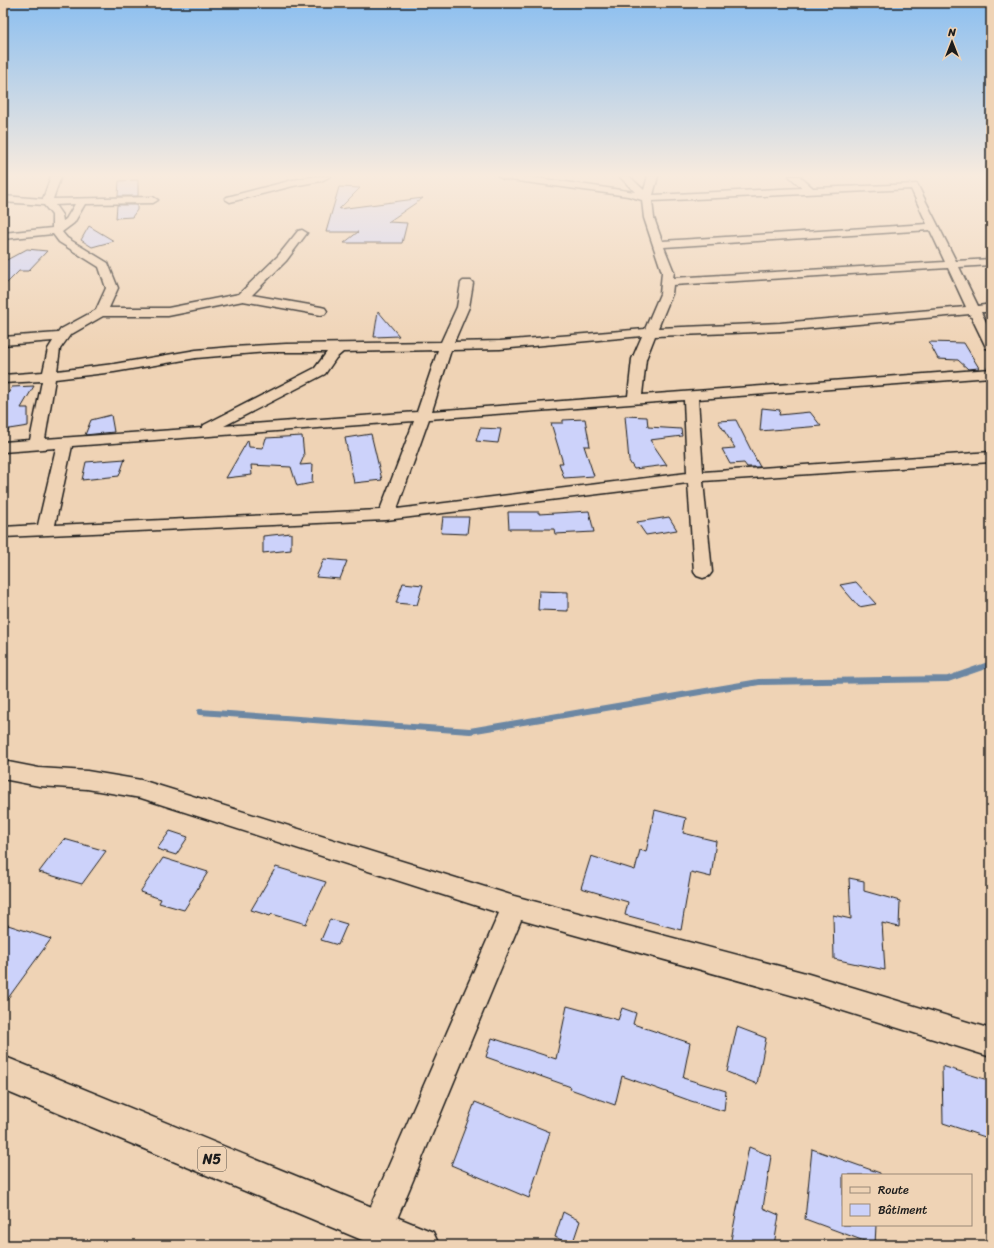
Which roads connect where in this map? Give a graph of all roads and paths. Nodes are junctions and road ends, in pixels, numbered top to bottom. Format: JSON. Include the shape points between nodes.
{"nodes":[{"id":1,"x":22,"y":234,"type":"edge"},
{"id":2,"x":59,"y":234,"type":"edge"},
{"id":3,"x":301,"y":234,"type":"edge"},
{"id":4,"x":655,"y":234,"type":"edge"},
{"id":5,"x":807,"y":234,"type":"edge"},
{"id":6,"x":937,"y":234,"type":"edge"},
{"id":7,"x":3,"y":236,"type":"edge"},
{"id":8,"x":658,"y":244,"type":"junction"},
{"id":9,"x":991,"y":262,"type":"edge"},
{"id":10,"x":951,"y":264,"type":"junction"},
{"id":11,"x":667,"y":282,"type":"junction"},
{"id":12,"x":467,"y":283,"type":"dead end"},
{"id":13,"x":243,"y":297,"type":"junction"},
{"id":14,"x":972,"y":308,"type":"junction"},
{"id":15,"x":991,"y":308,"type":"edge"},
{"id":16,"x":321,"y":311,"type":"dead end"},
{"id":17,"x":101,"y":312,"type":"junction"},
{"id":18,"x":650,"y":332,"type":"junction"},
{"id":19,"x":61,"y":337,"type":"junction"},
{"id":20,"x":3,"y":341,"type":"edge"},
{"id":21,"x":446,"y":345,"type":"junction"},
{"id":22,"x":991,"y":345,"type":"edge"},
{"id":23,"x":340,"y":348,"type":"junction"},
{"id":24,"x":991,"y":373,"type":"edge"},
{"id":25,"x":49,"y":377,"type":"junction"},
{"id":26,"x":3,"y":379,"type":"edge"},
{"id":27,"x":691,"y":396,"type":"junction"},
{"id":28,"x":634,"y":400,"type":"junction"},
{"id":29,"x":423,"y":416,"type":"junction"},
{"id":30,"x":200,"y":432,"type":"junction"},
{"id":31,"x":65,"y":442,"type":"junction"},
{"id":32,"x":37,"y":444,"type":"junction"},
{"id":33,"x":3,"y":447,"type":"edge"},
{"id":34,"x":991,"y":457,"type":"edge"},
{"id":35,"x":695,"y":477,"type":"junction"},
{"id":36,"x":386,"y":515,"type":"junction"},
{"id":37,"x":45,"y":530,"type":"junction"},
{"id":38,"x":3,"y":532,"type":"edge"},
{"id":39,"x":703,"y":572,"type":"dead end"},
{"id":40,"x":3,"y":770,"type":"edge"},
{"id":41,"x":514,"y":908,"type":"junction"},
{"id":42,"x":991,"y":1043,"type":"edge"},
{"id":43,"x":3,"y":1073,"type":"edge"},
{"id":44,"x":378,"y":1227,"type":"junction"},
{"id":45,"x":414,"y":1244,"type":"edge"}],
"edges":[{"from":1,"to":7,"type":"street"},
{"from":2,"to":17,"type":"street","via":[[63,240],[104,265],[112,288]]},
{"from":3,"to":13,"type":"street","via":[[270,271]]},
{"from":4,"to":8,"type":"street"},
{"from":5,"to":8,"type":"street"},
{"from":6,"to":10,"type":"street"},
{"from":8,"to":11,"type":"street","via":[[668,272]]},
{"from":9,"to":10,"type":"street"},
{"from":10,"to":11,"type":"street"},
{"from":10,"to":14,"type":"street"},
{"from":11,"to":18,"type":"street","via":[[666,294]]},
{"from":12,"to":21,"type":"street","via":[[463,307]]},
{"from":13,"to":16,"type":"street"},
{"from":13,"to":17,"type":"street","via":[[168,312]]},
{"from":14,"to":15,"type":"street"},
{"from":14,"to":18,"type":"street","via":[[780,327]]},
{"from":14,"to":22,"type":"street"},
{"from":17,"to":19,"type":"street","via":[[64,332]]},
{"from":18,"to":21,"type":"street","via":[[500,345]]},
{"from":18,"to":28,"type":"street","via":[[639,359]]},
{"from":19,"to":20,"type":"street"},
{"from":19,"to":25,"type":"street","via":[[54,349]]},
{"from":21,"to":23,"type":"street"},
{"from":21,"to":29,"type":"street"},
{"from":23,"to":25,"type":"street","via":[[277,347],[195,354]]},
{"from":23,"to":30,"type":"street","via":[[331,355],[320,371]]},
{"from":24,"to":27,"type":"street"},
{"from":25,"to":26,"type":"street"},
{"from":25,"to":32,"type":"street"},
{"from":27,"to":28,"type":"street"},
{"from":27,"to":35,"type":"street"},
{"from":28,"to":29,"type":"street"},
{"from":29,"to":30,"type":"street"},
{"from":29,"to":36,"type":"street"},
{"from":30,"to":31,"type":"street"},
{"from":31,"to":32,"type":"street"},
{"from":31,"to":37,"type":"street"},
{"from":32,"to":33,"type":"street"},
{"from":34,"to":35,"type":"street"},
{"from":35,"to":36,"type":"street"},
{"from":35,"to":39,"type":"street"},
{"from":36,"to":37,"type":"street"},
{"from":37,"to":38,"type":"street"},
{"from":40,"to":41,"type":"street","via":[[39,777],[87,780],[141,789]]},
{"from":41,"to":42,"type":"street","via":[[802,985]]},
{"from":41,"to":44,"type":"street"},
{"from":43,"to":44,"type":"highway","number":"N5"},
{"from":44,"to":45,"type":"highway","number":"N5"}]}
